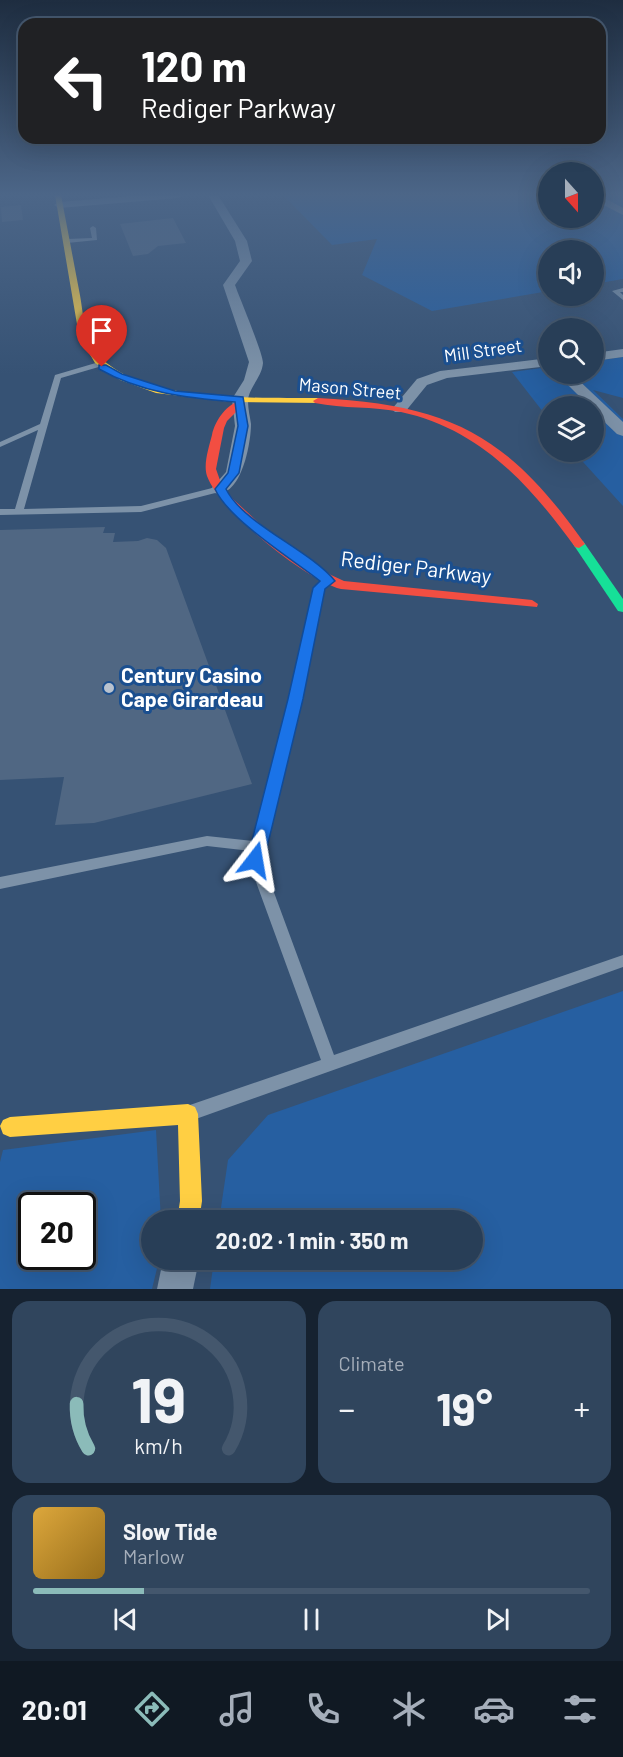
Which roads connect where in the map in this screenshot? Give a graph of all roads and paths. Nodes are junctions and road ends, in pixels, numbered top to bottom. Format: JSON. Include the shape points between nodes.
{"nodes":[{"id":1,"x":69,"y":255,"type":"edge"},
{"id":2,"x":245,"y":255,"type":"edge"},
{"id":3,"x":623,"y":290,"type":"edge"},
{"id":4,"x":623,"y":298,"type":"edge"},
{"id":5,"x":623,"y":353,"type":"edge"},
{"id":6,"x":604,"y":356,"type":"edge"},
{"id":7,"x":538,"y":363,"type":"edge"},
{"id":8,"x":99,"y":364,"type":"junction"},
{"id":9,"x":574,"y":384,"type":"edge"},
{"id":10,"x":174,"y":394,"type":"junction"},
{"id":11,"x":282,"y":401,"type":"junction"},
{"id":12,"x":239,"y":402,"type":"junction"},
{"id":13,"x":400,"y":410,"type":"junction"},
{"id":14,"x":220,"y":423,"type":"junction"},
{"id":15,"x":44,"y":424,"type":"junction"},
{"id":16,"x":243,"y":426,"type":"junction"},
{"id":17,"x":623,"y":431,"type":"edge"},
{"id":18,"x":0,"y":446,"type":"edge"},
{"id":19,"x":220,"y":489,"type":"junction"},
{"id":20,"x":19,"y":511,"type":"junction"},
{"id":21,"x":0,"y":512,"type":"edge"},
{"id":22,"x":329,"y":581,"type":"junction"},
{"id":23,"x":532,"y":604,"type":"dead end"},
{"id":24,"x":623,"y":608,"type":"edge"},
{"id":25,"x":259,"y":847,"type":"junction"},
{"id":26,"x":0,"y":883,"type":"edge"},
{"id":27,"x":623,"y":961,"type":"edge"},
{"id":28,"x":330,"y":1064,"type":"junction"},
{"id":29,"x":188,"y":1114,"type":"junction"},
{"id":30,"x":10,"y":1127,"type":"dead end"},
{"id":31,"x":190,"y":1210,"type":"edge"},
{"id":32,"x":179,"y":1270,"type":"edge"},
{"id":33,"x":175,"y":1289,"type":"edge"}],
"edges":[{"from":1,"to":8,"type":"main road","via":[[83,336]]},
{"from":2,"to":12,"type":"street","via":[[246,261],[229,285],[256,362]]},
{"from":3,"to":4,"type":"lane","via":[[615,291]]},
{"from":5,"to":6,"type":"street"},
{"from":7,"to":13,"type":"street","name":"Mill Street","via":[[445,374],[422,382]]},
{"from":8,"to":10,"type":"main road","via":[[119,376]]},
{"from":8,"to":15,"type":"lane","via":[[58,377]]},
{"from":9,"to":17,"type":"street"},
{"from":10,"to":12,"type":"main road","name":"Mason Street"},
{"from":10,"to":14,"type":"main road","via":[[202,407]]},
{"from":11,"to":12,"type":"main road","name":"Mason Street"},
{"from":11,"to":13,"type":"main road","name":"Mason Street","via":[[332,401]]},
{"from":11,"to":16,"type":"main road"},
{"from":12,"to":14,"type":"main road"},
{"from":12,"to":16,"type":"street"},
{"from":13,"to":24,"type":"main road","name":"Mason Street","via":[[460,428],[499,451],[523,472]]},
{"from":14,"to":19,"type":"main road","name":"Rediger Parkway","via":[[211,473]]},
{"from":15,"to":18,"type":"lane"},
{"from":15,"to":20,"type":"lane"},
{"from":16,"to":19,"type":"street","via":[[234,473]]},
{"from":19,"to":20,"type":"lane","via":[[141,509]]},
{"from":19,"to":22,"type":"main road","name":"Rediger Parkway","via":[[239,513]]},
{"from":20,"to":21,"type":"lane"},
{"from":22,"to":23,"type":"main road","name":"Rediger Parkway","via":[[364,588]]},
{"from":22,"to":25,"type":"lane","via":[[319,588]]},
{"from":25,"to":26,"type":"lane","via":[[207,841]]},
{"from":25,"to":28,"type":"lane","via":[[255,860]]},
{"from":27,"to":28,"type":"lane"},
{"from":28,"to":29,"type":"lane"},
{"from":29,"to":30,"type":"main road"},
{"from":29,"to":31,"type":"main road"},
{"from":32,"to":33,"type":"street"}]}
